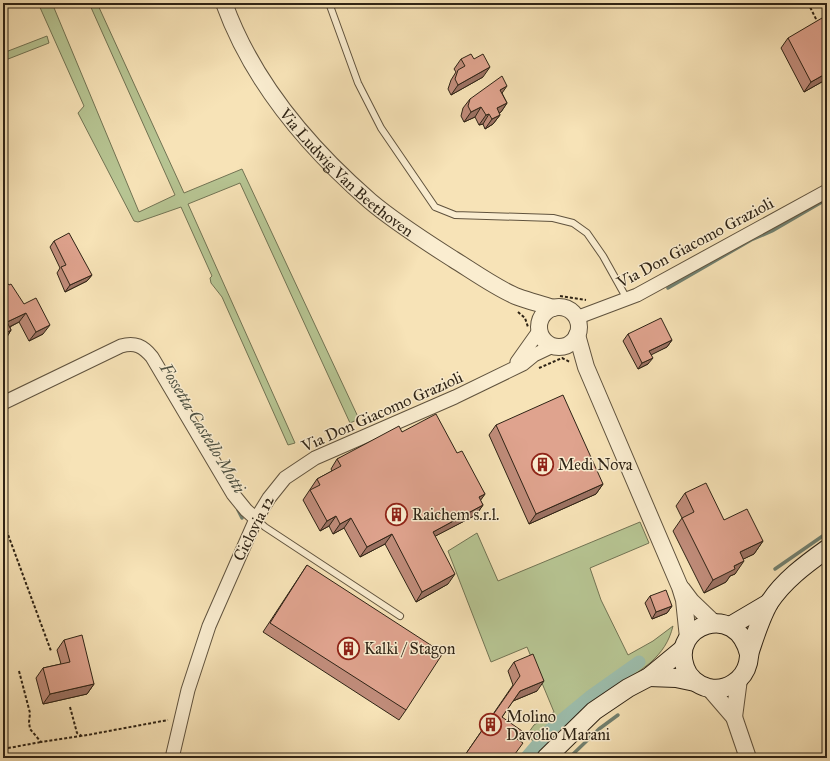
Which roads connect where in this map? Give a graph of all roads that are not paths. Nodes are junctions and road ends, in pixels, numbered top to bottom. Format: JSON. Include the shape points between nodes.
{"nodes":[{"id":1,"x":329,"y":3,"type":"edge"},
{"id":2,"x":225,"y":6,"type":"edge"},
{"id":3,"x":827,"y":191,"type":"edge"},
{"id":4,"x":627,"y":299,"type":"junction"},
{"id":5,"x":517,"y":304,"type":"junction"},
{"id":6,"x":553,"y":308,"type":"junction"},
{"id":7,"x":576,"y":318,"type":"junction"},
{"id":8,"x":535,"y":329,"type":"junction"},
{"id":9,"x":577,"y":334,"type":"junction"},
{"id":10,"x":557,"y":346,"type":"junction"},
{"id":11,"x":578,"y":365,"type":"junction"},
{"id":12,"x":510,"y":370,"type":"junction"},
{"id":13,"x":3,"y":403,"type":"edge"},
{"id":14,"x":256,"y":519,"type":"junction"},
{"id":15,"x":827,"y":549,"type":"edge"},
{"id":16,"x":680,"y":586,"type":"junction"},
{"id":17,"x":769,"y":603,"type":"junction"},
{"id":18,"x":400,"y":616,"type":"dead end"},
{"id":19,"x":722,"y":624,"type":"junction"},
{"id":20,"x":686,"y":643,"type":"junction"},
{"id":21,"x":749,"y":654,"type":"junction"},
{"id":22,"x":649,"y":677,"type":"junction"},
{"id":23,"x":739,"y":679,"type":"junction"},
{"id":24,"x":702,"y":685,"type":"junction"},
{"id":25,"x":734,"y":717,"type":"junction"},
{"id":26,"x":172,"y":758,"type":"edge"},
{"id":27,"x":546,"y":758,"type":"edge"},
{"id":28,"x":748,"y":758,"type":"edge"}],
"edges":[{"from":1,"to":4,"type":"lane","via":[[358,83],[382,128],[435,207],[455,215],[554,218],[573,223],[587,233]]},
{"from":2,"to":5,"type":"street","name":"Via Ludwig Van Beethoven","via":[[240,41],[263,80],[290,119],[338,171],[371,202]]},
{"from":3,"to":4,"type":"street","name":"Via Don Giacomo Grazioli"},
{"from":4,"to":7,"type":"street","name":"Via Don Giacomo Grazioli"},
{"from":5,"to":6,"type":"street","name":"Via Ludwig Van Beethoven"},
{"from":5,"to":8,"type":"street","name":"Via Ludwig Van Beethoven"},
{"from":6,"to":7,"type":"street","name":"Via Ludwig Van Beethoven","via":[[566,308]]},
{"from":6,"to":8,"type":"street","via":[[543,315]]},
{"from":7,"to":9,"type":"street","name":"Via Ludwig Van Beethoven","via":[[579,326]]},
{"from":8,"to":10,"type":"street","name":"Via Ludwig Van Beethoven","via":[[542,338]]},
{"from":8,"to":12,"type":"street","name":"Via Don Giacomo Grazioli","via":[[525,352]]},
{"from":9,"to":10,"type":"street","via":[[571,343]]},
{"from":9,"to":11,"type":"street","name":"Via Ludwig Van Beethoven"},
{"from":10,"to":11,"type":"street","name":"Via Ludwig Van Beethoven"},
{"from":10,"to":12,"type":"street","name":"Via Don Giacomo Grazioli"},
{"from":11,"to":16,"type":"street","name":"Via Ludwig Van Beethoven"},
{"from":12,"to":14,"type":"street","name":"Via Don Giacomo Grazioli","via":[[315,458],[285,478]]},
{"from":13,"to":14,"type":"street","via":[[121,346],[138,345],[152,357],[233,494]]},
{"from":14,"to":18,"type":"lane"},
{"from":14,"to":26,"type":"street","name":"Via Don Giacomo Grazioli","via":[[209,626],[197,660]]},
{"from":15,"to":17,"type":"main road","via":[[793,576]]},
{"from":16,"to":19,"type":"street","name":"Via Ludwig Van Beethoven","via":[[691,601]]},
{"from":16,"to":20,"type":"street","name":"Via Ludwig Van Beethoven","via":[[684,600]]},
{"from":17,"to":19,"type":"main road"},
{"from":17,"to":21,"type":"main road"},
{"from":19,"to":20,"type":"main road","via":[[704,625],[695,630]]},
{"from":19,"to":21,"type":"main road","via":[[740,633]]},
{"from":20,"to":22,"type":"main road"},
{"from":20,"to":24,"type":"main road","via":[[685,667]]},
{"from":21,"to":23,"type":"main road","via":[[748,663]]},
{"from":22,"to":24,"type":"main road","via":[[676,678]]},
{"from":22,"to":27,"type":"main road","via":[[594,711]]},
{"from":23,"to":24,"type":"main road","via":[[720,689]]},
{"from":23,"to":25,"type":"street"},
{"from":24,"to":25,"type":"street"},
{"from":25,"to":28,"type":"street"}]}
